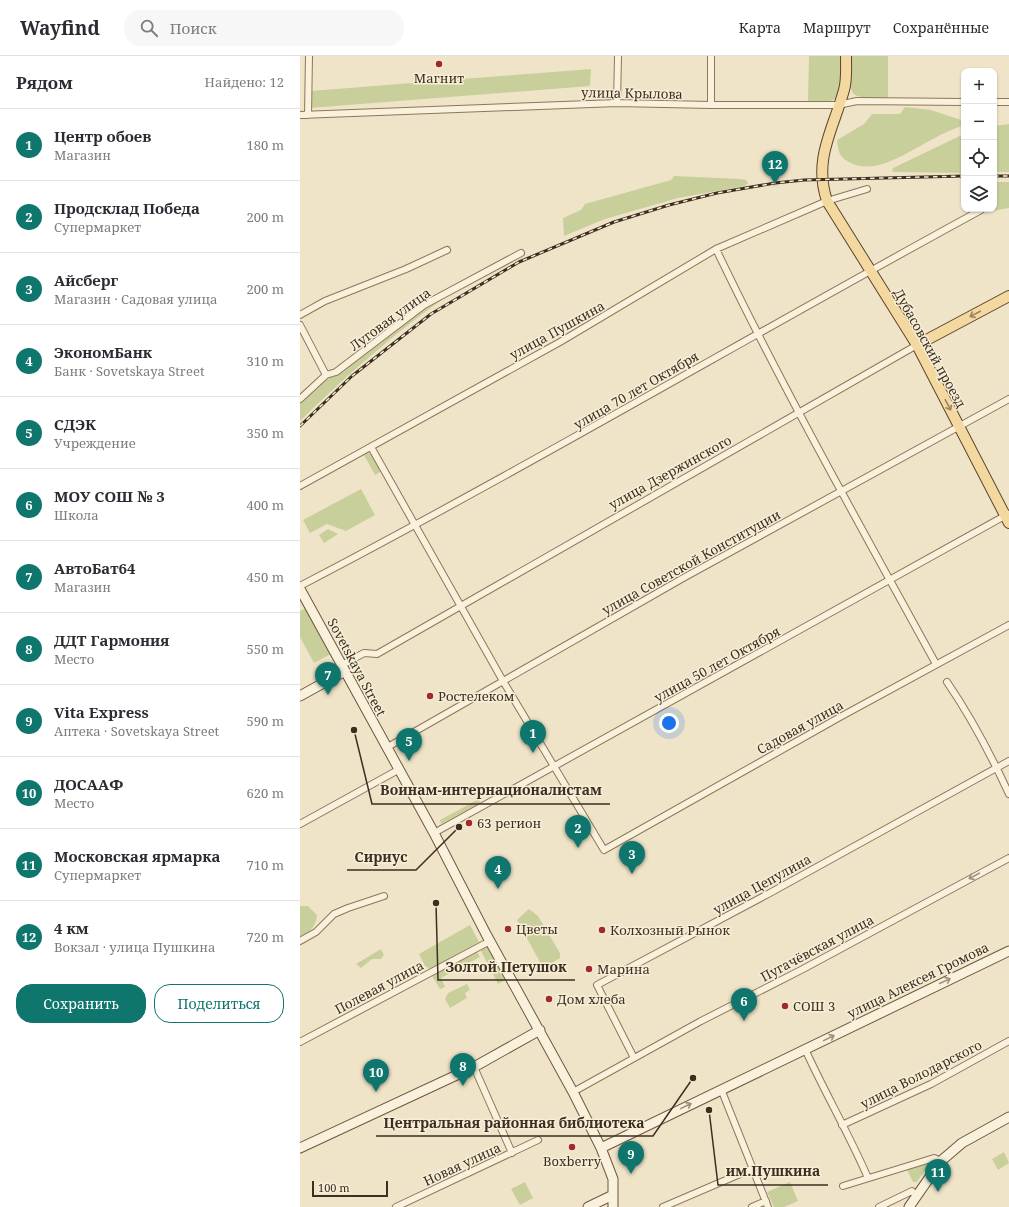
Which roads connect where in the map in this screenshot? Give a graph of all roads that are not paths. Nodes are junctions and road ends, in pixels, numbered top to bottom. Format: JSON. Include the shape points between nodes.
{"nodes":[{"id":1,"x":309,"y":56,"type":"edge"},
{"id":2,"x":618,"y":56,"type":"edge"},
{"id":3,"x":711,"y":56,"type":"edge"},
{"id":4,"x":846,"y":56,"type":"edge"},
{"id":5,"x":961,"y":102,"type":"edge"},
{"id":6,"x":997,"y":102,"type":"edge"},
{"id":7,"x":1009,"y":102,"type":"edge"},
{"id":8,"x":617,"y":103,"type":"junction"},
{"id":9,"x":711,"y":105,"type":"junction"},
{"id":10,"x":838,"y":105,"type":"junction"},
{"id":11,"x":308,"y":114,"type":"junction"},
{"id":12,"x":300,"y":115,"type":"edge"},
{"id":13,"x":867,"y":189,"type":"dead end"},
{"id":14,"x":827,"y":201,"type":"junction"},
{"id":15,"x":977,"y":212,"type":"edge"},
{"id":16,"x":716,"y":249,"type":"junction"},
{"id":17,"x":447,"y":250,"type":"dead end"},
{"id":18,"x":521,"y":253,"type":"dead end"},
{"id":19,"x":871,"y":270,"type":"junction"},
{"id":20,"x":1009,"y":296,"type":"edge"},
{"id":21,"x":300,"y":315,"type":"edge"},
{"id":22,"x":300,"y":325,"type":"edge"},
{"id":23,"x":757,"y":334,"type":"junction"},
{"id":24,"x":917,"y":346,"type":"junction"},
{"id":25,"x":326,"y":375,"type":"junction"},
{"id":26,"x":300,"y":399,"type":"edge"},
{"id":27,"x":1009,"y":399,"type":"edge"},
{"id":28,"x":800,"y":414,"type":"junction"},
{"id":29,"x":959,"y":427,"type":"junction"},
{"id":30,"x":371,"y":447,"type":"junction"},
{"id":31,"x":300,"y":486,"type":"edge"},
{"id":32,"x":841,"y":492,"type":"junction"},
{"id":33,"x":1008,"y":517,"type":"edge"},
{"id":34,"x":415,"y":526,"type":"junction"},
{"id":35,"x":890,"y":580,"type":"junction"},
{"id":36,"x":300,"y":587,"type":"edge"},
{"id":37,"x":460,"y":606,"type":"junction"},
{"id":38,"x":1009,"y":625,"type":"edge"},
{"id":39,"x":936,"y":664,"type":"junction"},
{"id":40,"x":343,"y":668,"type":"junction"},
{"id":41,"x":503,"y":681,"type":"junction"},
{"id":42,"x":947,"y":682,"type":"dead end"},
{"id":43,"x":300,"y":696,"type":"edge"},
{"id":44,"x":386,"y":748,"type":"junction"},
{"id":45,"x":1009,"y":761,"type":"edge"},
{"id":46,"x":554,"y":768,"type":"junction"},
{"id":47,"x":997,"y":768,"type":"junction"},
{"id":48,"x":398,"y":770,"type":"junction"},
{"id":49,"x":1009,"y":794,"type":"edge"},
{"id":50,"x":300,"y":824,"type":"edge"},
{"id":51,"x":434,"y":833,"type":"junction"},
{"id":52,"x":1009,"y":858,"type":"edge"},
{"id":53,"x":384,"y":896,"type":"dead end"},
{"id":54,"x":300,"y":941,"type":"edge"},
{"id":55,"x":490,"y":941,"type":"junction"},
{"id":56,"x":1009,"y":951,"type":"edge"},
{"id":57,"x":540,"y":1030,"type":"junction"},
{"id":58,"x":300,"y":1042,"type":"edge"},
{"id":59,"x":1009,"y":1042,"type":"edge"},
{"id":60,"x":805,"y":1049,"type":"junction"},
{"id":61,"x":634,"y":1058,"type":"junction"},
{"id":62,"x":474,"y":1066,"type":"junction"},
{"id":63,"x":721,"y":1089,"type":"junction"},
{"id":64,"x":573,"y":1092,"type":"junction"},
{"id":65,"x":1009,"y":1117,"type":"edge"},
{"id":66,"x":842,"y":1125,"type":"junction"},
{"id":67,"x":538,"y":1140,"type":"dead end"},
{"id":68,"x":300,"y":1148,"type":"edge"},
{"id":69,"x":600,"y":1148,"type":"junction"},
{"id":70,"x":512,"y":1153,"type":"junction"},
{"id":71,"x":941,"y":1161,"type":"junction"},
{"id":72,"x":754,"y":1168,"type":"junction"},
{"id":73,"x":868,"y":1178,"type":"junction"},
{"id":74,"x":843,"y":1186,"type":"dead end"},
{"id":75,"x":916,"y":1195,"type":"junction"},
{"id":76,"x":613,"y":1196,"type":"junction"},
{"id":77,"x":767,"y":1204,"type":"edge"},
{"id":78,"x":396,"y":1207,"type":"edge"},
{"id":79,"x":588,"y":1207,"type":"edge"},
{"id":80,"x":613,"y":1207,"type":"edge"},
{"id":81,"x":662,"y":1207,"type":"edge"},
{"id":82,"x":752,"y":1207,"type":"edge"},
{"id":83,"x":879,"y":1207,"type":"edge"},
{"id":84,"x":909,"y":1207,"type":"edge"}],
"edges":[{"from":1,"to":11,"type":"street"},
{"from":2,"to":8,"type":"street"},
{"from":3,"to":9,"type":"street"},
{"from":4,"to":10,"type":"main road","name":"Дубасовский проезд","via":[[845,89]]},
{"from":5,"to":10,"type":"street","name":"улица Крылова","via":[[857,101]]},
{"from":6,"to":7,"type":"street"},
{"from":8,"to":9,"type":"street","name":"улица Крылова"},
{"from":8,"to":11,"type":"street","name":"улица Крылова"},
{"from":9,"to":10,"type":"street","name":"улица Крылова"},
{"from":10,"to":14,"type":"main road","name":"Дубасовский проезд","via":[[823,155],[823,189]]},
{"from":11,"to":12,"type":"street","name":"улица Крылова"},
{"from":13,"to":14,"type":"street","name":"улица Пушкина"},
{"from":14,"to":16,"type":"street","name":"улица Пушкина"},
{"from":14,"to":19,"type":"main road","name":"Дубасовский проезд"},
{"from":15,"to":19,"type":"street","name":"улица 70 лет Октября"},
{"from":16,"to":23,"type":"street"},
{"from":16,"to":30,"type":"street","name":"улица Пушкина","via":[[617,309]]},
{"from":17,"to":21,"type":"street","via":[[325,301]]},
{"from":18,"to":25,"type":"street","name":"Луговая улица","via":[[424,305],[336,372]]},
{"from":19,"to":23,"type":"street","name":"улица 70 лет Октября"},
{"from":19,"to":24,"type":"main road","name":"Дубасовский проезд"},
{"from":20,"to":24,"type":"main road","name":"улица Дзержинского","one_way":true},
{"from":22,"to":25,"type":"street"},
{"from":23,"to":28,"type":"street"},
{"from":23,"to":34,"type":"street","name":"улица 70 лет Октября"},
{"from":24,"to":28,"type":"street","name":"улица Дзержинского"},
{"from":24,"to":29,"type":"main road","name":"Дубасовский проезд","one_way":true},
{"from":25,"to":26,"type":"street","name":"Луговая улица"},
{"from":27,"to":29,"type":"street","name":"улица Советской Конституции"},
{"from":28,"to":32,"type":"street"},
{"from":28,"to":37,"type":"street","name":"улица Дзержинского"},
{"from":29,"to":32,"type":"street","name":"улица Советской Конституции"},
{"from":29,"to":33,"type":"main road","name":"Дубасовский проезд"},
{"from":30,"to":31,"type":"street","name":"улица Пушкина"},
{"from":30,"to":34,"type":"street"},
{"from":32,"to":35,"type":"street"},
{"from":32,"to":41,"type":"street","name":"улица Советской Конституции"},
{"from":33,"to":35,"type":"street","name":"улица 50 лет Октября"},
{"from":34,"to":36,"type":"street","name":"улица 70 лет Октября"},
{"from":34,"to":37,"type":"street"},
{"from":35,"to":39,"type":"street"},
{"from":35,"to":46,"type":"street","name":"улица 50 лет Октября"},
{"from":36,"to":40,"type":"street","name":"Sovetskaya Street"},
{"from":37,"to":40,"type":"street","name":"улица Дзержинского","via":[[377,654],[364,653]]},
{"from":37,"to":41,"type":"street"},
{"from":38,"to":39,"type":"street","name":"Садовая улица"},
{"from":39,"to":46,"type":"street","name":"Садовая улица","via":[[604,850]]},
{"from":40,"to":43,"type":"street"},
{"from":40,"to":44,"type":"street","name":"Sovetskaya Street"},
{"from":41,"to":44,"type":"street","name":"улица Советской Конституции"},
{"from":41,"to":46,"type":"street"},
{"from":42,"to":47,"type":"street"},
{"from":44,"to":48,"type":"street","name":"Sovetskaya Street"},
{"from":45,"to":47,"type":"street","name":"улица Цепулина"},
{"from":46,"to":51,"type":"street","name":"улица 50 лет Октября"},
{"from":47,"to":49,"type":"street"},
{"from":47,"to":61,"type":"street","name":"улица Цепулина","via":[[597,985]]},
{"from":48,"to":50,"type":"street"},
{"from":48,"to":51,"type":"street","name":"Sovetskaya Street"},
{"from":51,"to":55,"type":"street","name":"Sovetskaya Street"},
{"from":52,"to":61,"type":"street","name":"Пугачёвская улица","one_way":true},
{"from":53,"to":54,"type":"street","via":[[334,914],[316,932]]},
{"from":55,"to":57,"type":"street","name":"Sovetskaya Street"},
{"from":55,"to":58,"type":"street","name":"Полевая улица"},
{"from":60,"to":56,"type":"street","name":"улица Алексея Громова","one_way":true},
{"from":57,"to":62,"type":"street"},
{"from":57,"to":64,"type":"street","name":"Sovetskaya Street"},
{"from":59,"to":66,"type":"street","name":"улица Володарского","via":[[931,1084]]},
{"from":60,"to":63,"type":"street","name":"улица Алексея Громова"},
{"from":60,"to":66,"type":"street"},
{"from":61,"to":64,"type":"street","name":"Пугачёвская улица"},
{"from":62,"to":68,"type":"street"},
{"from":62,"to":70,"type":"street"},
{"from":69,"to":63,"type":"street","name":"улица Алексея Громова","one_way":true},
{"from":63,"to":72,"type":"street"},
{"from":64,"to":69,"type":"street","name":"Sovetskaya Street"},
{"from":65,"to":71,"type":"street","via":[[962,1143]]},
{"from":66,"to":73,"type":"street"},
{"from":67,"to":70,"type":"street","name":"Новая улица"},
{"from":69,"to":76,"type":"street","name":"Sovetskaya Street","via":[[613,1179]]},
{"from":70,"to":78,"type":"street","name":"Новая улица"},
{"from":71,"to":73,"type":"street","via":[[934,1158]]},
{"from":71,"to":75,"type":"street"},
{"from":72,"to":77,"type":"street"},
{"from":72,"to":81,"type":"street"},
{"from":73,"to":74,"type":"street"},
{"from":75,"to":83,"type":"street","via":[[912,1191]]},
{"from":75,"to":84,"type":"street"},
{"from":76,"to":79,"type":"street"},
{"from":76,"to":80,"type":"street","name":"Sovetskaya Street"},
{"from":77,"to":82,"type":"street"}]}
